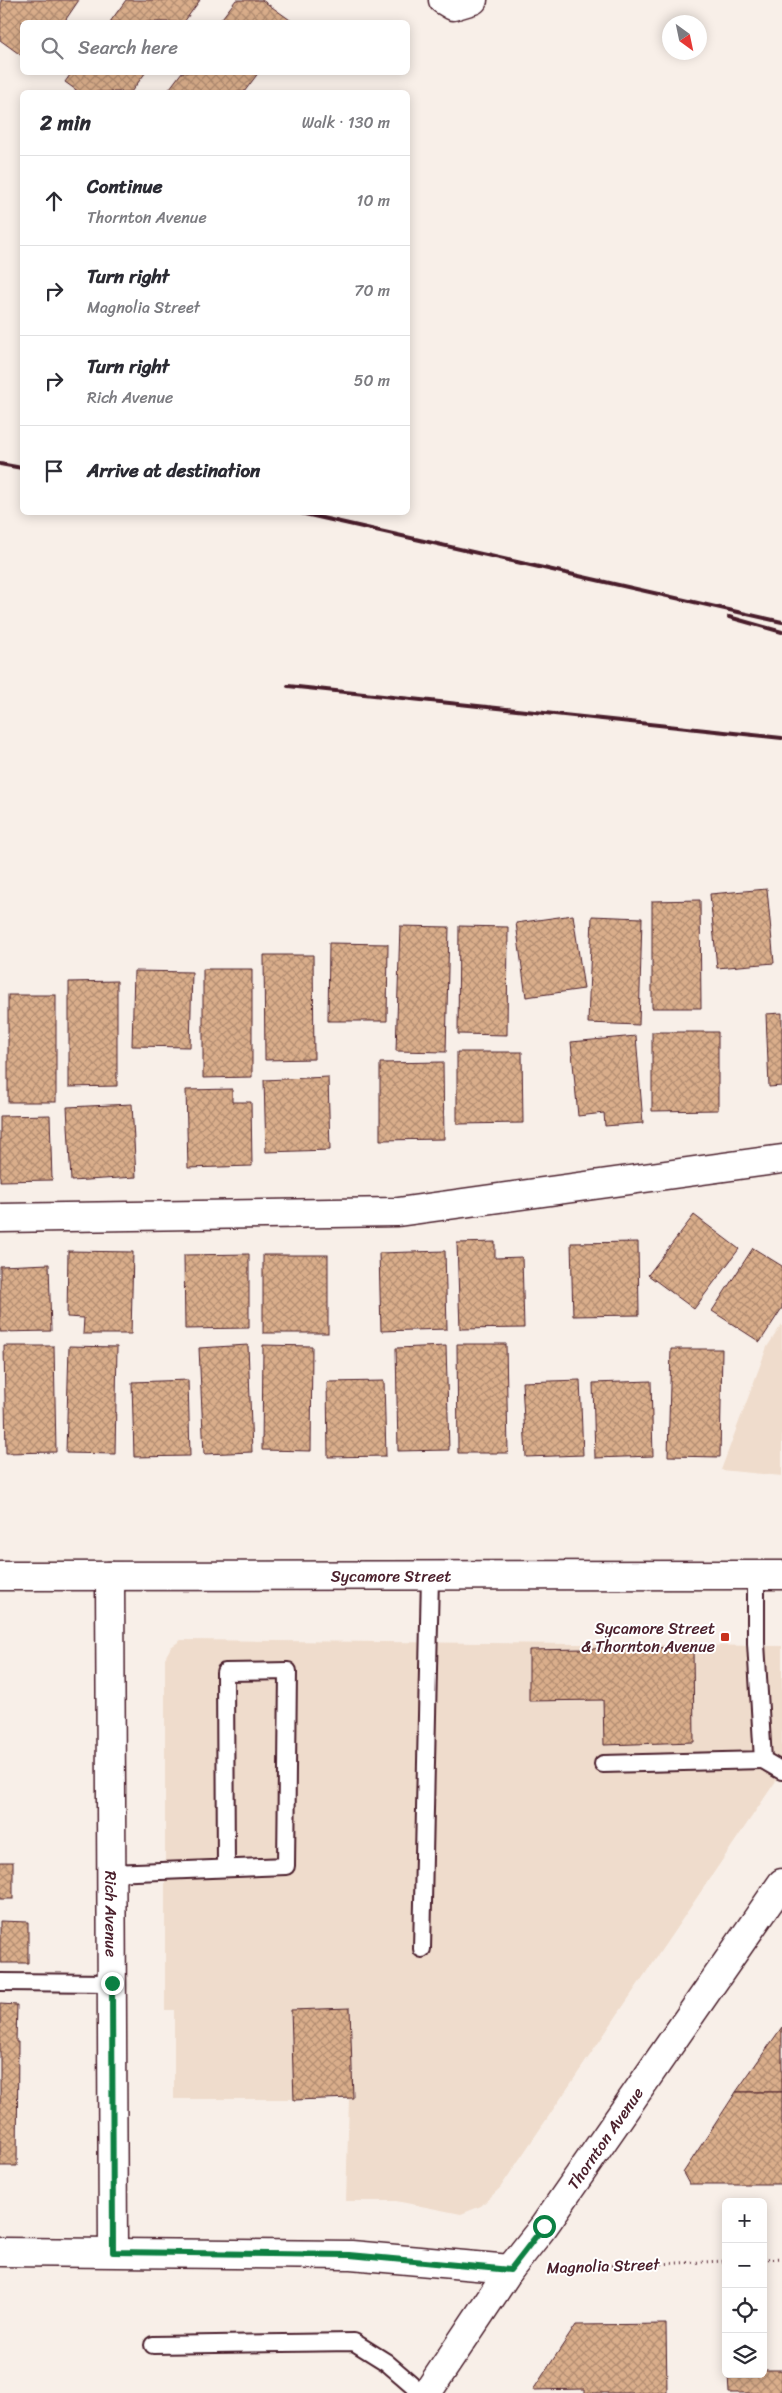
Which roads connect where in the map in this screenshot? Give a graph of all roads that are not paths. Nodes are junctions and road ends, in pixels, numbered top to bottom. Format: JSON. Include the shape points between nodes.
{"nodes":[{"id":1,"x":443,"y":0,"type":"edge"},
{"id":2,"x":472,"y":0,"type":"edge"},
{"id":3,"x":782,"y":1159,"type":"edge"},
{"id":4,"x":0,"y":1218,"type":"edge"},
{"id":5,"x":769,"y":1575,"type":"edge"},
{"id":6,"x":0,"y":1576,"type":"edge"},
{"id":7,"x":110,"y":1576,"type":"junction"},
{"id":8,"x":430,"y":1576,"type":"junction"},
{"id":9,"x":763,"y":1760,"type":"junction"},
{"id":10,"x":603,"y":1764,"type":"dead end"},
{"id":11,"x":782,"y":1771,"type":"edge"},
{"id":12,"x":226,"y":1868,"type":"junction"},
{"id":13,"x":111,"y":1873,"type":"junction"},
{"id":14,"x":782,"y":1883,"type":"edge"},
{"id":15,"x":422,"y":1949,"type":"dead end"},
{"id":16,"x":0,"y":1982,"type":"edge"},
{"id":17,"x":112,"y":1983,"type":"junction"},
{"id":18,"x":0,"y":2252,"type":"edge"},
{"id":19,"x":113,"y":2252,"type":"junction"},
{"id":20,"x":510,"y":2270,"type":"junction"},
{"id":21,"x":153,"y":2345,"type":"dead end"},
{"id":22,"x":422,"y":2393,"type":"edge"},
{"id":23,"x":427,"y":2393,"type":"edge"}],
"edges":[{"from":1,"to":2,"type":"street","via":[[453,6]]},
{"from":3,"to":4,"type":"street","via":[[398,1212]]},
{"from":5,"to":8,"type":"street","name":"Sycamore Street"},
{"from":5,"to":9,"type":"lane","via":[[756,1643]]},
{"from":6,"to":7,"type":"street","name":"Sycamore Street"},
{"from":7,"to":8,"type":"street","name":"Sycamore Street"},
{"from":7,"to":13,"type":"street","name":"Rich Avenue"},
{"from":8,"to":15,"type":"lane"},
{"from":9,"to":10,"type":"lane"},
{"from":9,"to":11,"type":"lane"},
{"from":12,"to":12,"type":"lane","via":[[286,1866],[288,1671],[225,1672]]},
{"from":12,"to":13,"type":"lane"},
{"from":13,"to":17,"type":"street","name":"Rich Avenue"},
{"from":14,"to":20,"type":"street","name":"Thornton Avenue"},
{"from":16,"to":17,"type":"lane"},
{"from":17,"to":19,"type":"street","name":"Rich Avenue"},
{"from":18,"to":19,"type":"street"},
{"from":19,"to":20,"type":"street","via":[[350,2255]]},
{"from":20,"to":23,"type":"street","name":"Thornton Avenue"},
{"from":21,"to":22,"type":"lane","via":[[354,2342],[386,2362]]}]}
